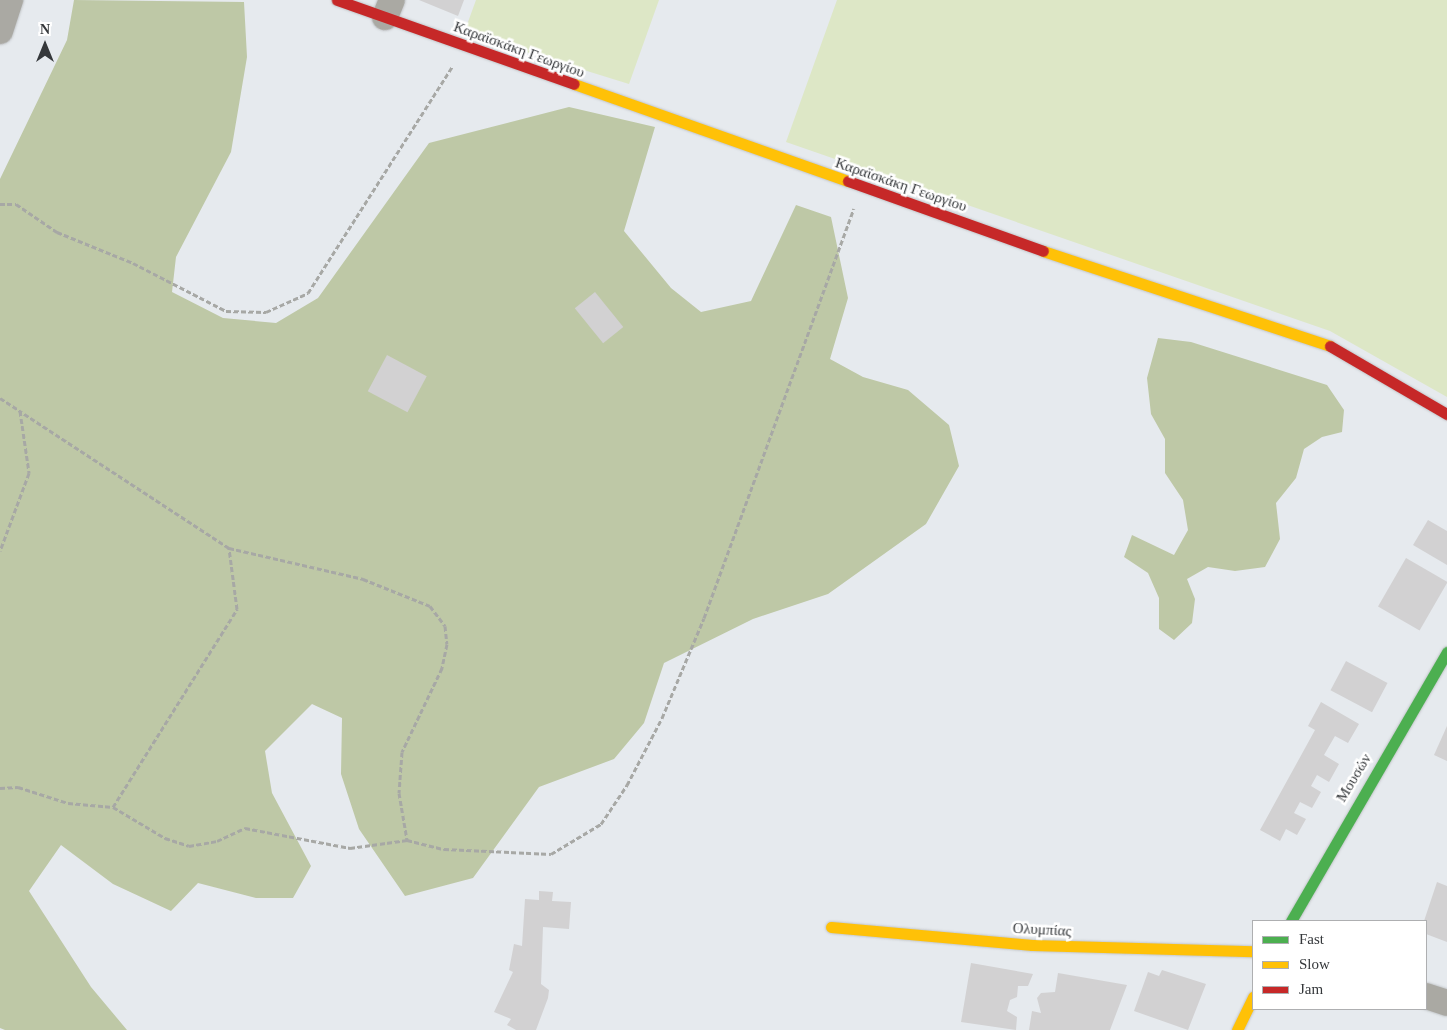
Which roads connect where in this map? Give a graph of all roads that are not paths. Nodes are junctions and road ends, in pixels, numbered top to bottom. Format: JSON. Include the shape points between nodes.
{"nodes":[{"id":1,"x":10,"y":0,"type":"edge"},
{"id":2,"x":337,"y":0,"type":"edge"},
{"id":3,"x":388,"y":8,"type":"edge"},
{"id":4,"x":0,"y":31,"type":"edge"},
{"id":5,"x":1447,"y":414,"type":"edge"},
{"id":6,"x":1447,"y":652,"type":"edge"},
{"id":7,"x":1292,"y":920,"type":"edge"},
{"id":8,"x":831,"y":927,"type":"dead end"},
{"id":9,"x":1252,"y":951,"type":"edge"},
{"id":10,"x":1427,"y":996,"type":"edge"},
{"id":11,"x":1252,"y":999,"type":"edge"},
{"id":12,"x":1447,"y":1003,"type":"edge"},
{"id":13,"x":1236,"y":1030,"type":"edge"}],
"edges":[{"from":1,"to":4,"type":"street"},
{"from":2,"to":3,"type":"street","name":"Καραϊσκάκη Γεωργίου"},
{"from":3,"to":5,"type":"street","name":"Καραϊσκάκη Γεωργίου","via":[[464,47],[1168,295],[1323,342]]},
{"from":6,"to":7,"type":"street","name":"Μουσών"},
{"from":8,"to":9,"type":"street","name":"Ολυμπίας","via":[[1032,945]]},
{"from":10,"to":12,"type":"street"},
{"from":11,"to":13,"type":"street"}]}
